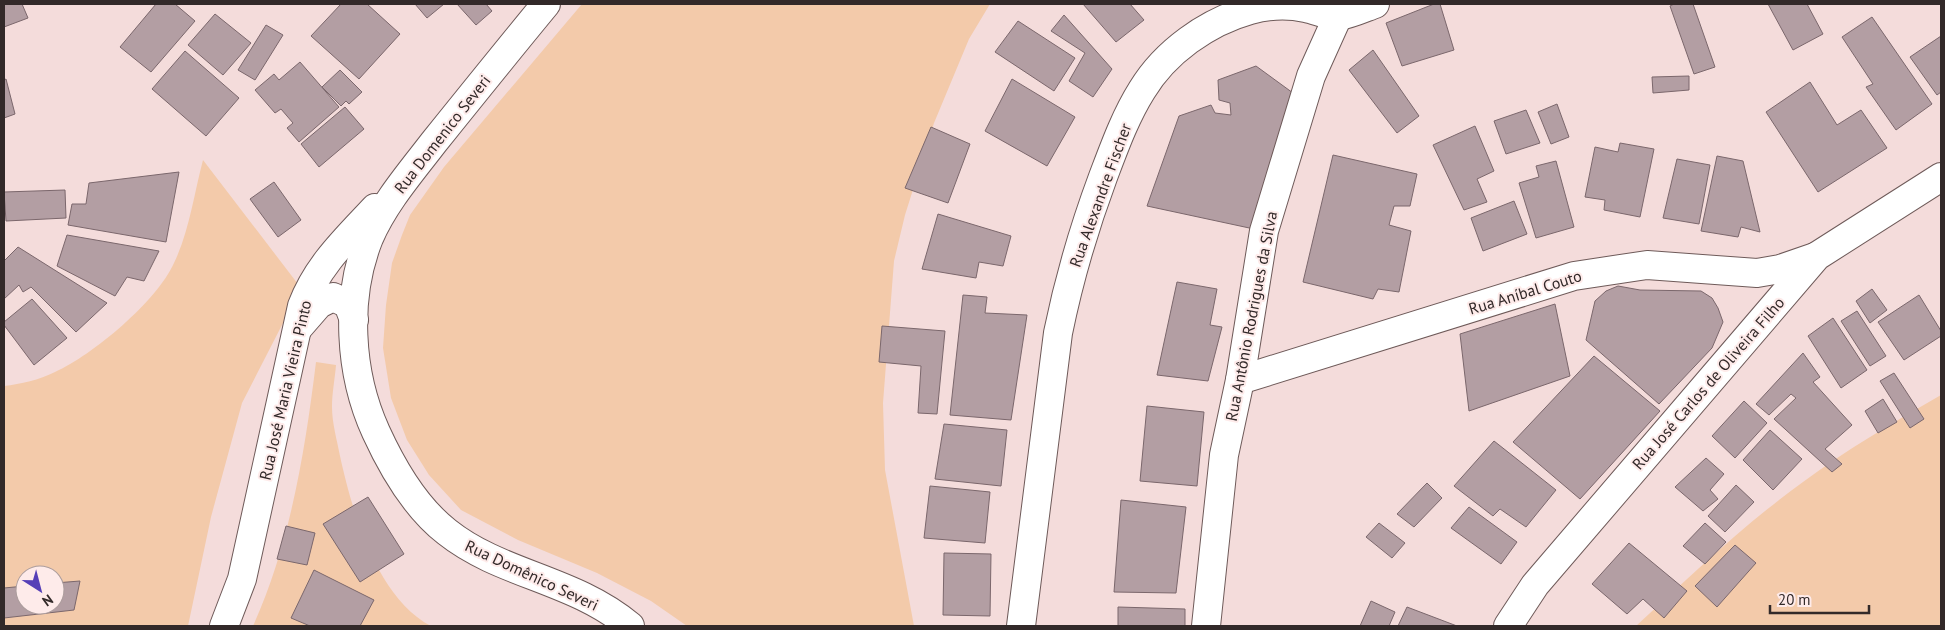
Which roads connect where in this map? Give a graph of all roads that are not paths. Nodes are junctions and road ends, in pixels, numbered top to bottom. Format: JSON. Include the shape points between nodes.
{"nodes":[{"id":1,"x":546,"y":4,"type":"edge"},
{"id":2,"x":1375,"y":4,"type":"edge"},
{"id":3,"x":1338,"y":16,"type":"junction"},
{"id":4,"x":420,"y":160,"type":"junction"},
{"id":5,"x":1941,"y":177,"type":"edge"},
{"id":6,"x":1817,"y":256,"type":"junction"},
{"id":7,"x":358,"y":275,"type":"joint"},
{"id":8,"x":354,"y":320,"type":"junction"},
{"id":9,"x":297,"y":330,"type":"junction"},
{"id":10,"x":1240,"y":380,"type":"junction"},
{"id":11,"x":224,"y":626,"type":"edge"},
{"id":12,"x":630,"y":626,"type":"edge"},
{"id":13,"x":1021,"y":626,"type":"edge"},
{"id":14,"x":1206,"y":626,"type":"edge"},
{"id":15,"x":1508,"y":626,"type":"edge"}],
"edges":[{"from":1,"to":4,"type":"street","name":"Rua Domenico Severi"},
{"from":2,"to":3,"type":"street"},
{"from":3,"to":10,"type":"street","name":"Rua Antônio Rodrigues da Silva","via":[[1310,76],[1264,231]]},
{"from":3,"to":13,"type":"street","name":"Rua Alexandre Fischer","via":[[1304,7],[1248,11],[1216,24],[1186,44],[1142,90],[1112,154],[1081,237],[1068,286],[1058,333]]},
{"from":4,"to":7,"type":"street","name":"Rua Domenico Severi","via":[[379,219]]},
{"from":4,"to":9,"type":"street","name":"Rua José Maria Vieira Pinto","via":[[324,265],[306,296]]},
{"from":5,"to":6,"type":"street","name":"Rua José Carlos de Oliveira Filho"},
{"from":6,"to":10,"type":"street","name":"Rua Aníbal Couto","via":[[1757,273],[1647,265],[1574,276]]},
{"from":6,"to":15,"type":"street","name":"Rua José Carlos de Oliveira Filho","via":[[1535,585]]},
{"from":7,"to":8,"type":"street","name":"Rua Domênico Severi"},
{"from":8,"to":9,"type":"street","via":[[348,304],[333,297],[316,307]]},
{"from":8,"to":12,"type":"street","name":"Rua Domênico Severi","via":[[358,375],[370,419],[397,471],[432,519],[468,547],[564,586]]},
{"from":9,"to":11,"type":"street","name":"Rua José Maria Vieira Pinto","via":[[242,579]]},
{"from":10,"to":14,"type":"street","name":"Rua Antônio Rodrigues da Silva","via":[[1224,455]]}]}
